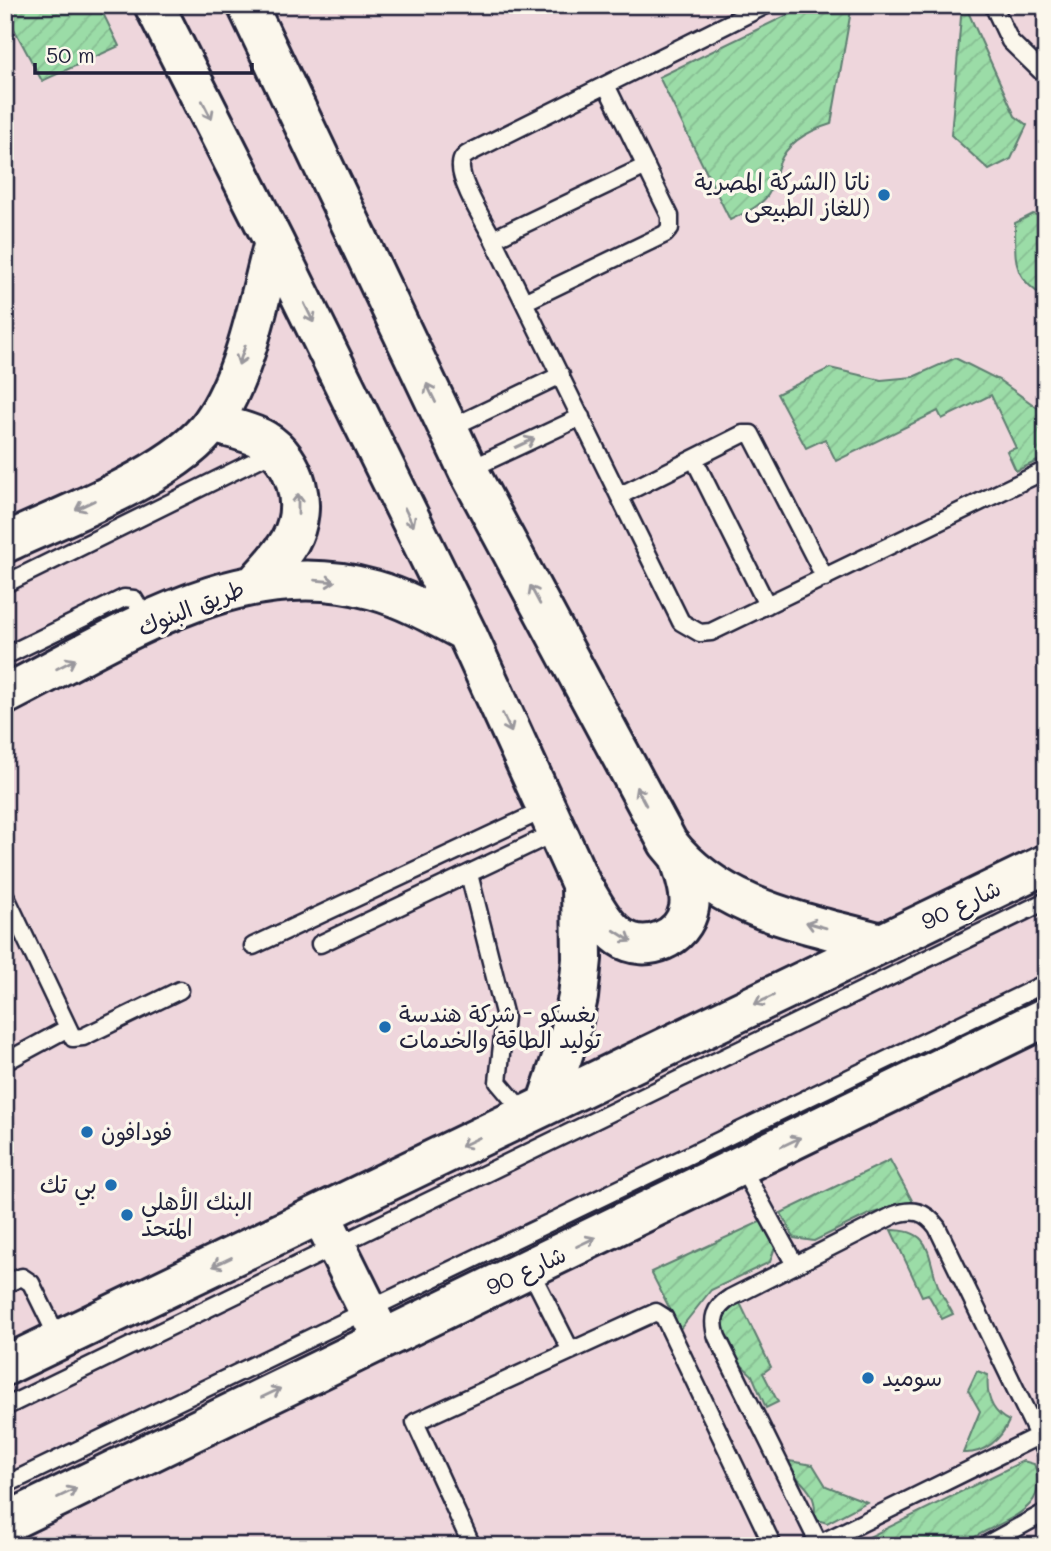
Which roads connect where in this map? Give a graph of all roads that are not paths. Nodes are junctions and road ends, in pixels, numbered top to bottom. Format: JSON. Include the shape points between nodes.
{"nodes":[{"id":1,"x":154,"y":5,"type":"edge"},
{"id":2,"x":247,"y":5,"type":"edge"},
{"id":3,"x":766,"y":5,"type":"edge"},
{"id":4,"x":993,"y":5,"type":"edge"},
{"id":5,"x":1046,"y":76,"type":"edge"},
{"id":6,"x":606,"y":85,"type":"junction"},
{"id":7,"x":646,"y":166,"type":"junction"},
{"id":8,"x":493,"y":239,"type":"junction"},
{"id":9,"x":274,"y":242,"type":"junction"},
{"id":10,"x":524,"y":302,"type":"junction"},
{"id":11,"x":561,"y":375,"type":"junction"},
{"id":12,"x":582,"y":417,"type":"junction"},
{"id":13,"x":212,"y":423,"type":"junction"},
{"id":14,"x":449,"y":429,"type":"junction"},
{"id":15,"x":277,"y":450,"type":"junction"},
{"id":16,"x":694,"y":459,"type":"junction"},
{"id":17,"x":468,"y":470,"type":"junction"},
{"id":18,"x":1046,"y":470,"type":"edge"},
{"id":19,"x":619,"y":496,"type":"junction"},
{"id":20,"x":5,"y":543,"type":"edge"},
{"id":21,"x":825,"y":578,"type":"junction"},
{"id":22,"x":256,"y":583,"type":"junction"},
{"id":23,"x":5,"y":584,"type":"edge"},
{"id":24,"x":766,"y":606,"type":"junction"},
{"id":25,"x":148,"y":622,"type":"junction"},
{"id":26,"x":466,"y":632,"type":"junction"},
{"id":27,"x":5,"y":656,"type":"edge"},
{"id":28,"x":5,"y":695,"type":"edge"},
{"id":29,"x":551,"y":820,"type":"junction"},
{"id":30,"x":680,"y":859,"type":"junction"},
{"id":31,"x":1046,"y":864,"type":"edge"},
{"id":32,"x":469,"y":874,"type":"junction"},
{"id":33,"x":581,"y":884,"type":"junction"},
{"id":34,"x":5,"y":895,"type":"edge"},
{"id":35,"x":1046,"y":901,"type":"edge"},
{"id":36,"x":881,"y":943,"type":"junction"},
{"id":37,"x":320,"y":944,"type":"dead end"},
{"id":38,"x":253,"y":946,"type":"dead end"},
{"id":39,"x":1046,"y":983,"type":"edge"},
{"id":40,"x":180,"y":990,"type":"dead end"},
{"id":41,"x":1046,"y":1017,"type":"edge"},
{"id":42,"x":68,"y":1028,"type":"junction"},
{"id":43,"x":5,"y":1062,"type":"edge"},
{"id":44,"x":536,"y":1110,"type":"junction"},
{"id":45,"x":741,"y":1166,"type":"junction"},
{"id":46,"x":328,"y":1231,"type":"junction"},
{"id":47,"x":794,"y":1263,"type":"junction"},
{"id":48,"x":530,"y":1270,"type":"junction"},
{"id":49,"x":5,"y":1284,"type":"edge"},
{"id":50,"x":375,"y":1324,"type":"junction"},
{"id":51,"x":59,"y":1340,"type":"junction"},
{"id":52,"x":570,"y":1351,"type":"junction"},
{"id":53,"x":5,"y":1366,"type":"edge"},
{"id":54,"x":5,"y":1406,"type":"edge"},
{"id":55,"x":1038,"y":1436,"type":"junction"},
{"id":56,"x":1046,"y":1452,"type":"edge"},
{"id":57,"x":5,"y":1485,"type":"edge"},
{"id":58,"x":1046,"y":1512,"type":"edge"},
{"id":59,"x":5,"y":1524,"type":"edge"},
{"id":60,"x":819,"y":1545,"type":"edge"},
{"id":61,"x":472,"y":1546,"type":"edge"},
{"id":62,"x":773,"y":1546,"type":"edge"},
{"id":63,"x":984,"y":1546,"type":"edge"}],
"edges":[{"from":1,"to":9,"type":"street","one_way":true},
{"from":14,"to":2,"type":"street","one_way":true},
{"from":3,"to":6,"type":"lane"},
{"from":4,"to":5,"type":"lane","via":[[1010,41]]},
{"from":6,"to":7,"type":"lane"},
{"from":6,"to":8,"type":"lane","via":[[463,157],[462,174]]},
{"from":7,"to":8,"type":"lane"},
{"from":7,"to":10,"type":"lane","via":[[670,216],[665,234]]},
{"from":8,"to":10,"type":"lane"},
{"from":9,"to":13,"type":"street","one_way":true,"via":[[249,335]]},
{"from":9,"to":26,"type":"street","one_way":true},
{"from":10,"to":11,"type":"lane"},
{"from":11,"to":12,"type":"lane"},
{"from":11,"to":14,"type":"lane"},
{"from":17,"to":12,"type":"lane","one_way":true},
{"from":12,"to":19,"type":"lane"},
{"from":13,"to":15,"type":"street"},
{"from":13,"to":20,"type":"street","one_way":true,"via":[[170,461]]},
{"from":14,"to":17,"type":"street"},
{"from":22,"to":15,"type":"street","one_way":true,"via":[[292,539],[299,513],[297,485]]},
{"from":15,"to":23,"type":"lane"},
{"from":16,"to":19,"type":"lane"},
{"from":16,"to":21,"type":"lane","via":[[751,434]]},
{"from":16,"to":24,"type":"lane"},
{"from":30,"to":17,"type":"street","one_way":true,"via":[[657,825]]},
{"from":18,"to":21,"type":"lane"},
{"from":19,"to":24,"type":"lane","via":[[681,622],[690,629],[711,632]]},
{"from":21,"to":24,"type":"lane"},
{"from":22,"to":25,"type":"street","name":"طريق البنوك"},
{"from":22,"to":26,"type":"street","name":"طريق البنوك","one_way":true,"via":[[304,579],[373,589]]},
{"from":25,"to":27,"type":"lane","via":[[134,599],[124,598]]},
{"from":28,"to":25,"type":"street","name":"طريق البنوك","one_way":true},
{"from":26,"to":29,"type":"street","one_way":true},
{"from":29,"to":32,"type":"lane"},
{"from":29,"to":33,"type":"street"},
{"from":29,"to":38,"type":"lane"},
{"from":33,"to":30,"type":"street","one_way":true,"via":[[620,937],[637,944],[655,944],[683,923],[689,907]]},
{"from":36,"to":30,"type":"street","one_way":true,"via":[[736,900]]},
{"from":31,"to":36,"type":"street","name":"شارع 90"},
{"from":32,"to":37,"type":"lane"},
{"from":32,"to":44,"type":"lane","via":[[505,1017],[498,1082]]},
{"from":33,"to":44,"type":"street","via":[[583,947],[578,997],[570,1034]]},
{"from":34,"to":42,"type":"lane"},
{"from":35,"to":46,"type":"lane"},
{"from":36,"to":44,"type":"street","name":"شارع 90","one_way":true},
{"from":39,"to":50,"type":"lane"},
{"from":40,"to":42,"type":"lane","via":[[79,1039],[73,1038]]},
{"from":45,"to":41,"type":"street","name":"شارع 90","one_way":true},
{"from":42,"to":43,"type":"lane"},
{"from":44,"to":46,"type":"street","name":"شارع 90","one_way":true},
{"from":45,"to":47,"type":"lane"},
{"from":48,"to":45,"type":"street","name":"شارع 90","one_way":true},
{"from":46,"to":50,"type":"street"},
{"from":46,"to":51,"type":"street","name":"شارع 90","one_way":true},
{"from":46,"to":54,"type":"lane"},
{"from":47,"to":55,"type":"lane","via":[[906,1210],[929,1217]]},
{"from":47,"to":60,"type":"lane","via":[[719,1305],[713,1325]]},
{"from":48,"to":50,"type":"street","name":"شارع 90"},
{"from":48,"to":52,"type":"lane"},
{"from":49,"to":51,"type":"lane","via":[[22,1277],[31,1283]]},
{"from":50,"to":57,"type":"lane"},
{"from":59,"to":50,"type":"street","name":"شارع 90","one_way":true},
{"from":51,"to":53,"type":"street","name":"شارع 90"},
{"from":52,"to":61,"type":"lane","via":[[415,1422]]},
{"from":52,"to":62,"type":"lane","via":[[652,1313],[662,1314]]},
{"from":55,"to":56,"type":"lane"},
{"from":55,"to":60,"type":"lane"},
{"from":58,"to":63,"type":"lane"}]}
